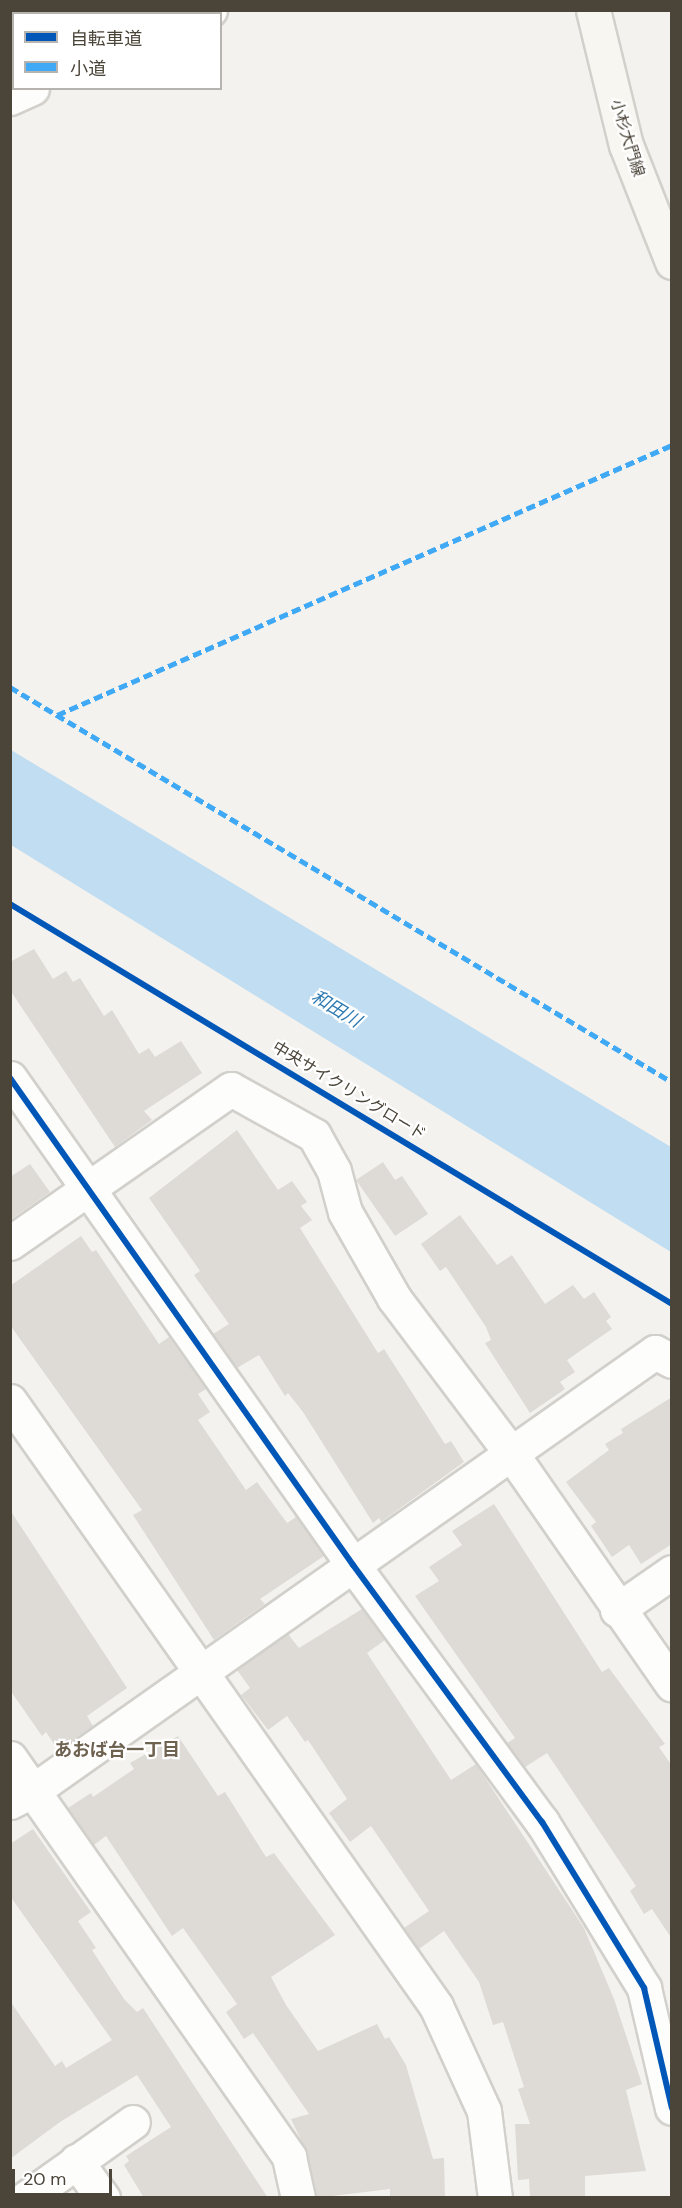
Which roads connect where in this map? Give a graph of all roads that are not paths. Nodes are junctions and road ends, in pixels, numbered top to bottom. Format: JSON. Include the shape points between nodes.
{"nodes":[{"id":1,"x":593,"y":10,"type":"edge"},
{"id":2,"x":28,"y":90,"type":"edge"},
{"id":3,"x":10,"y":98,"type":"edge"},
{"id":4,"x":672,"y":262,"type":"edge"},
{"id":5,"x":10,"y":1078,"type":"edge"},
{"id":6,"x":86,"y":1187,"type":"junction"},
{"id":7,"x":10,"y":1243,"type":"edge"},
{"id":8,"x":672,"y":1361,"type":"edge"},
{"id":9,"x":10,"y":1401,"type":"edge"},
{"id":10,"x":511,"y":1452,"type":"junction"},
{"id":11,"x":353,"y":1565,"type":"junction"},
{"id":12,"x":672,"y":1572,"type":"edge"},
{"id":13,"x":617,"y":1610,"type":"junction"},
{"id":14,"x":201,"y":1673,"type":"junction"},
{"id":15,"x":672,"y":1685,"type":"edge"},
{"id":16,"x":10,"y":1758,"type":"edge"},
{"id":17,"x":22,"y":1796,"type":"edge"},
{"id":18,"x":672,"y":2108,"type":"edge"},
{"id":19,"x":133,"y":2122,"type":"dead end"},
{"id":20,"x":76,"y":2161,"type":"junction"},
{"id":21,"x":26,"y":2198,"type":"edge"},
{"id":22,"x":103,"y":2198,"type":"edge"},
{"id":23,"x":298,"y":2198,"type":"edge"},
{"id":24,"x":495,"y":2198,"type":"edge"}],
"edges":[{"from":1,"to":4,"type":"main road","name":"小杉大門線","via":[[626,145]]},
{"from":2,"to":3,"type":"street"},
{"from":5,"to":6,"type":"street"},
{"from":6,"to":7,"type":"street"},
{"from":6,"to":10,"type":"street","via":[[231,1089],[314,1135],[334,1171],[345,1212],[394,1298]]},
{"from":6,"to":11,"type":"street"},
{"from":8,"to":10,"type":"street","via":[[655,1352]]},
{"from":9,"to":14,"type":"street"},
{"from":10,"to":11,"type":"street"},
{"from":10,"to":13,"type":"street"},
{"from":11,"to":14,"type":"street"},
{"from":11,"to":18,"type":"street","via":[[542,1822],[644,1988]]},
{"from":12,"to":13,"type":"street"},
{"from":13,"to":15,"type":"street"},
{"from":14,"to":17,"type":"street"},
{"from":14,"to":24,"type":"street","via":[[436,2006],[484,2111]]},
{"from":16,"to":17,"type":"street"},
{"from":17,"to":23,"type":"street","via":[[289,2157]]},
{"from":19,"to":20,"type":"street"},
{"from":20,"to":21,"type":"street"},
{"from":20,"to":22,"type":"street"}]}
